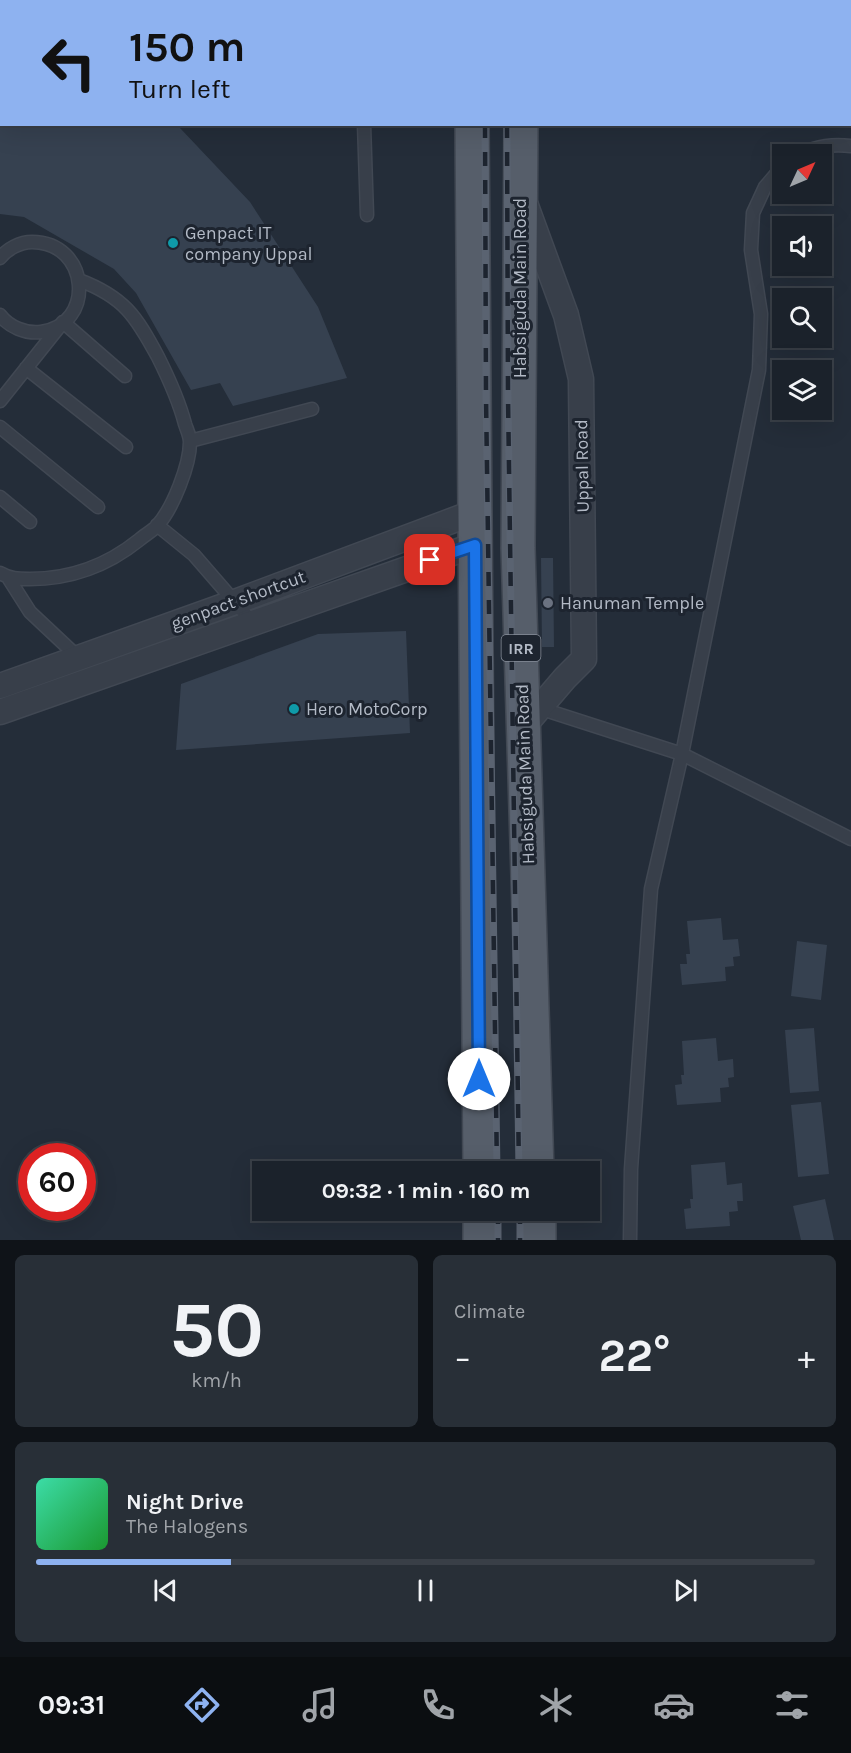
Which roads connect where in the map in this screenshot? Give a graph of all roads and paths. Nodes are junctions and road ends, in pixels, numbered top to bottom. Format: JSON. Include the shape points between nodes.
{"nodes":[{"id":1,"x":364,"y":126,"type":"edge"},
{"id":2,"x":472,"y":126,"type":"edge"},
{"id":3,"x":521,"y":126,"type":"edge"},
{"id":4,"x":832,"y":144,"type":"edge"},
{"id":5,"x":851,"y":146,"type":"edge"},
{"id":6,"x":772,"y":179,"type":"edge"},
{"id":7,"x":521,"y":193,"type":"junction"},
{"id":8,"x":367,"y":215,"type":"dead end"},
{"id":9,"x":0,"y":258,"type":"edge"},
{"id":10,"x":79,"y":280,"type":"junction"},
{"id":11,"x":0,"y":315,"type":"edge"},
{"id":12,"x":63,"y":322,"type":"junction"},
{"id":13,"x":26,"y":368,"type":"junction"},
{"id":14,"x":124,"y":376,"type":"dead end"},
{"id":15,"x":0,"y":401,"type":"edge"},
{"id":16,"x":312,"y":409,"type":"dead end"},
{"id":17,"x":0,"y":427,"type":"edge"},
{"id":18,"x":190,"y":441,"type":"junction"},
{"id":19,"x":126,"y":447,"type":"dead end"},
{"id":20,"x":0,"y":496,"type":"edge"},
{"id":21,"x":98,"y":507,"type":"dead end"},
{"id":22,"x":475,"y":512,"type":"junction"},
{"id":23,"x":30,"y":522,"type":"dead end"},
{"id":24,"x":158,"y":525,"type":"junction"},
{"id":25,"x":475,"y":545,"type":"junction"},
{"id":26,"x":4,"y":576,"type":"edge"},
{"id":27,"x":236,"y":602,"type":"junction"},
{"id":28,"x":253,"y":623,"type":"junction"},
{"id":29,"x":79,"y":658,"type":"junction"},
{"id":30,"x":90,"y":680,"type":"junction"},
{"id":31,"x":0,"y":686,"type":"edge"},
{"id":32,"x":0,"y":712,"type":"edge"},
{"id":33,"x":531,"y":717,"type":"junction"},
{"id":34,"x":682,"y":754,"type":"junction"},
{"id":35,"x":851,"y":839,"type":"edge"},
{"id":36,"x":480,"y":1161,"type":"edge"},
{"id":37,"x":537,"y":1161,"type":"edge"},
{"id":38,"x":480,"y":1221,"type":"edge"},
{"id":39,"x":538,"y":1221,"type":"edge"},
{"id":40,"x":480,"y":1240,"type":"edge"},
{"id":41,"x":539,"y":1240,"type":"edge"},
{"id":42,"x":630,"y":1240,"type":"edge"}],
"edges":[{"from":1,"to":8,"type":"lane"},
{"from":2,"to":22,"type":"main road","number":"IRR"},
{"from":3,"to":7,"type":"main road","name":"Habsiguda Main Road","number":"IRR"},
{"from":4,"to":5,"type":"lane"},
{"from":6,"to":34,"type":"lane","via":[[753,213],[751,250],[761,314],[759,370]]},
{"from":7,"to":33,"type":"main road","name":"Habsiguda Main Road","number":"IRR","via":[[518,548]]},
{"from":7,"to":33,"type":"street","name":"Uppal Road","via":[[566,315],[581,379],[584,659]]},
{"from":9,"to":10,"type":"lane","via":[[14,246],[42,242],[66,255]]},
{"from":10,"to":12,"type":"lane","via":[[75,308]]},
{"from":10,"to":18,"type":"lane","via":[[97,286],[135,316],[180,404]]},
{"from":11,"to":12,"type":"lane","via":[[27,332],[42,332]]},
{"from":12,"to":13,"type":"lane"},
{"from":12,"to":14,"type":"lane"},
{"from":13,"to":15,"type":"lane"},
{"from":13,"to":19,"type":"lane"},
{"from":16,"to":18,"type":"lane"},
{"from":17,"to":21,"type":"lane"},
{"from":18,"to":24,"type":"lane","via":[[177,492]]},
{"from":20,"to":23,"type":"lane"},
{"from":22,"to":25,"type":"main road","number":"IRR"},
{"from":22,"to":27,"type":"street","name":"genpact shortcut"},
{"from":24,"to":26,"type":"lane","via":[[102,564],[74,574]]},
{"from":24,"to":27,"type":"lane","via":[[194,555]]},
{"from":25,"to":28,"type":"street"},
{"from":25,"to":36,"type":"main road","number":"IRR"},
{"from":26,"to":29,"type":"lane","via":[[30,612]]},
{"from":27,"to":28,"type":"lane"},
{"from":27,"to":29,"type":"street","name":"genpact shortcut"},
{"from":28,"to":30,"type":"street"},
{"from":29,"to":30,"type":"lane"},
{"from":29,"to":31,"type":"street","name":"genpact shortcut"},
{"from":30,"to":32,"type":"street"},
{"from":33,"to":34,"type":"lane"},
{"from":33,"to":37,"type":"main road","name":"Habsiguda Main Road","number":"IRR"},
{"from":34,"to":35,"type":"lane"},
{"from":34,"to":42,"type":"lane","via":[[651,889],[631,1169]]},
{"from":38,"to":40,"type":"main road"},
{"from":39,"to":41,"type":"main road"}]}
